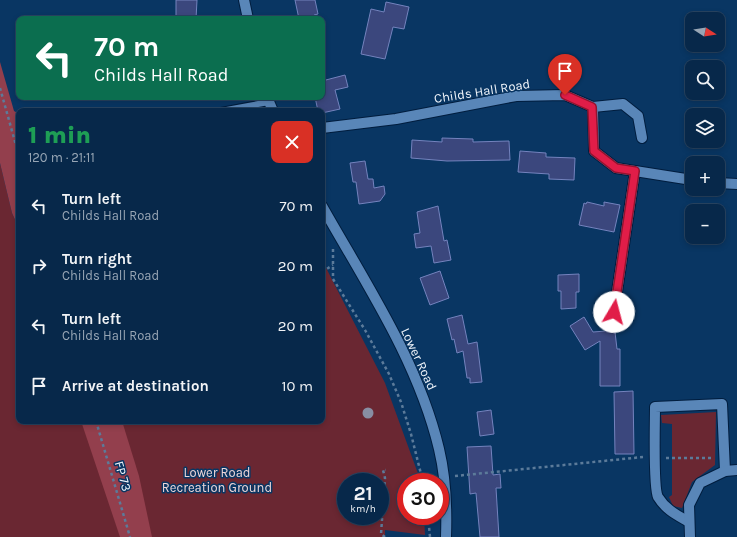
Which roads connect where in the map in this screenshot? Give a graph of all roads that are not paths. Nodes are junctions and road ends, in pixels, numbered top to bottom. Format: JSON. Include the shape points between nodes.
{"nodes":[{"id":1,"x":244,"y":0,"type":"edge"},
{"id":2,"x":247,"y":16,"type":"edge"},
{"id":3,"x":270,"y":103,"type":"edge"},
{"id":4,"x":592,"y":107,"type":"junction"},
{"id":5,"x":239,"y":108,"type":"edge"},
{"id":6,"x":325,"y":128,"type":"edge"},
{"id":7,"x":642,"y":138,"type":"dead end"},
{"id":8,"x":635,"y":171,"type":"junction"},
{"id":9,"x":685,"y":179,"type":"edge"},
{"id":10,"x":725,"y":183,"type":"edge"},
{"id":11,"x":737,"y":184,"type":"edge"},
{"id":12,"x":325,"y":211,"type":"edge"},
{"id":13,"x":614,"y":312,"type":"dead end"},
{"id":14,"x":737,"y":470,"type":"edge"},
{"id":15,"x":725,"y":471,"type":"junction"},
{"id":16,"x":689,"y":522,"type":"junction"},
{"id":17,"x":446,"y":537,"type":"edge"},
{"id":18,"x":690,"y":537,"type":"edge"}],
"edges":[{"from":1,"to":2,"type":"street"},
{"from":3,"to":5,"type":"lane"},
{"from":4,"to":6,"type":"street","name":"Childs Hall Road","via":[[565,95],[516,96],[396,119]]},
{"from":4,"to":7,"type":"street","via":[[623,104],[638,116]]},
{"from":4,"to":8,"type":"street","via":[[594,151],[616,168]]},
{"from":8,"to":9,"type":"street"},
{"from":8,"to":13,"type":"street"},
{"from":10,"to":11,"type":"street"},
{"from":12,"to":17,"type":"street","name":"Lower Road","via":[[415,376],[440,450],[445,478]]},
{"from":14,"to":15,"type":"street"},
{"from":15,"to":16,"type":"street","via":[[700,483],[689,505]]},
{"from":15,"to":16,"type":"street","via":[[722,404],[655,407],[657,496],[669,510]]},
{"from":16,"to":18,"type":"street"}]}
